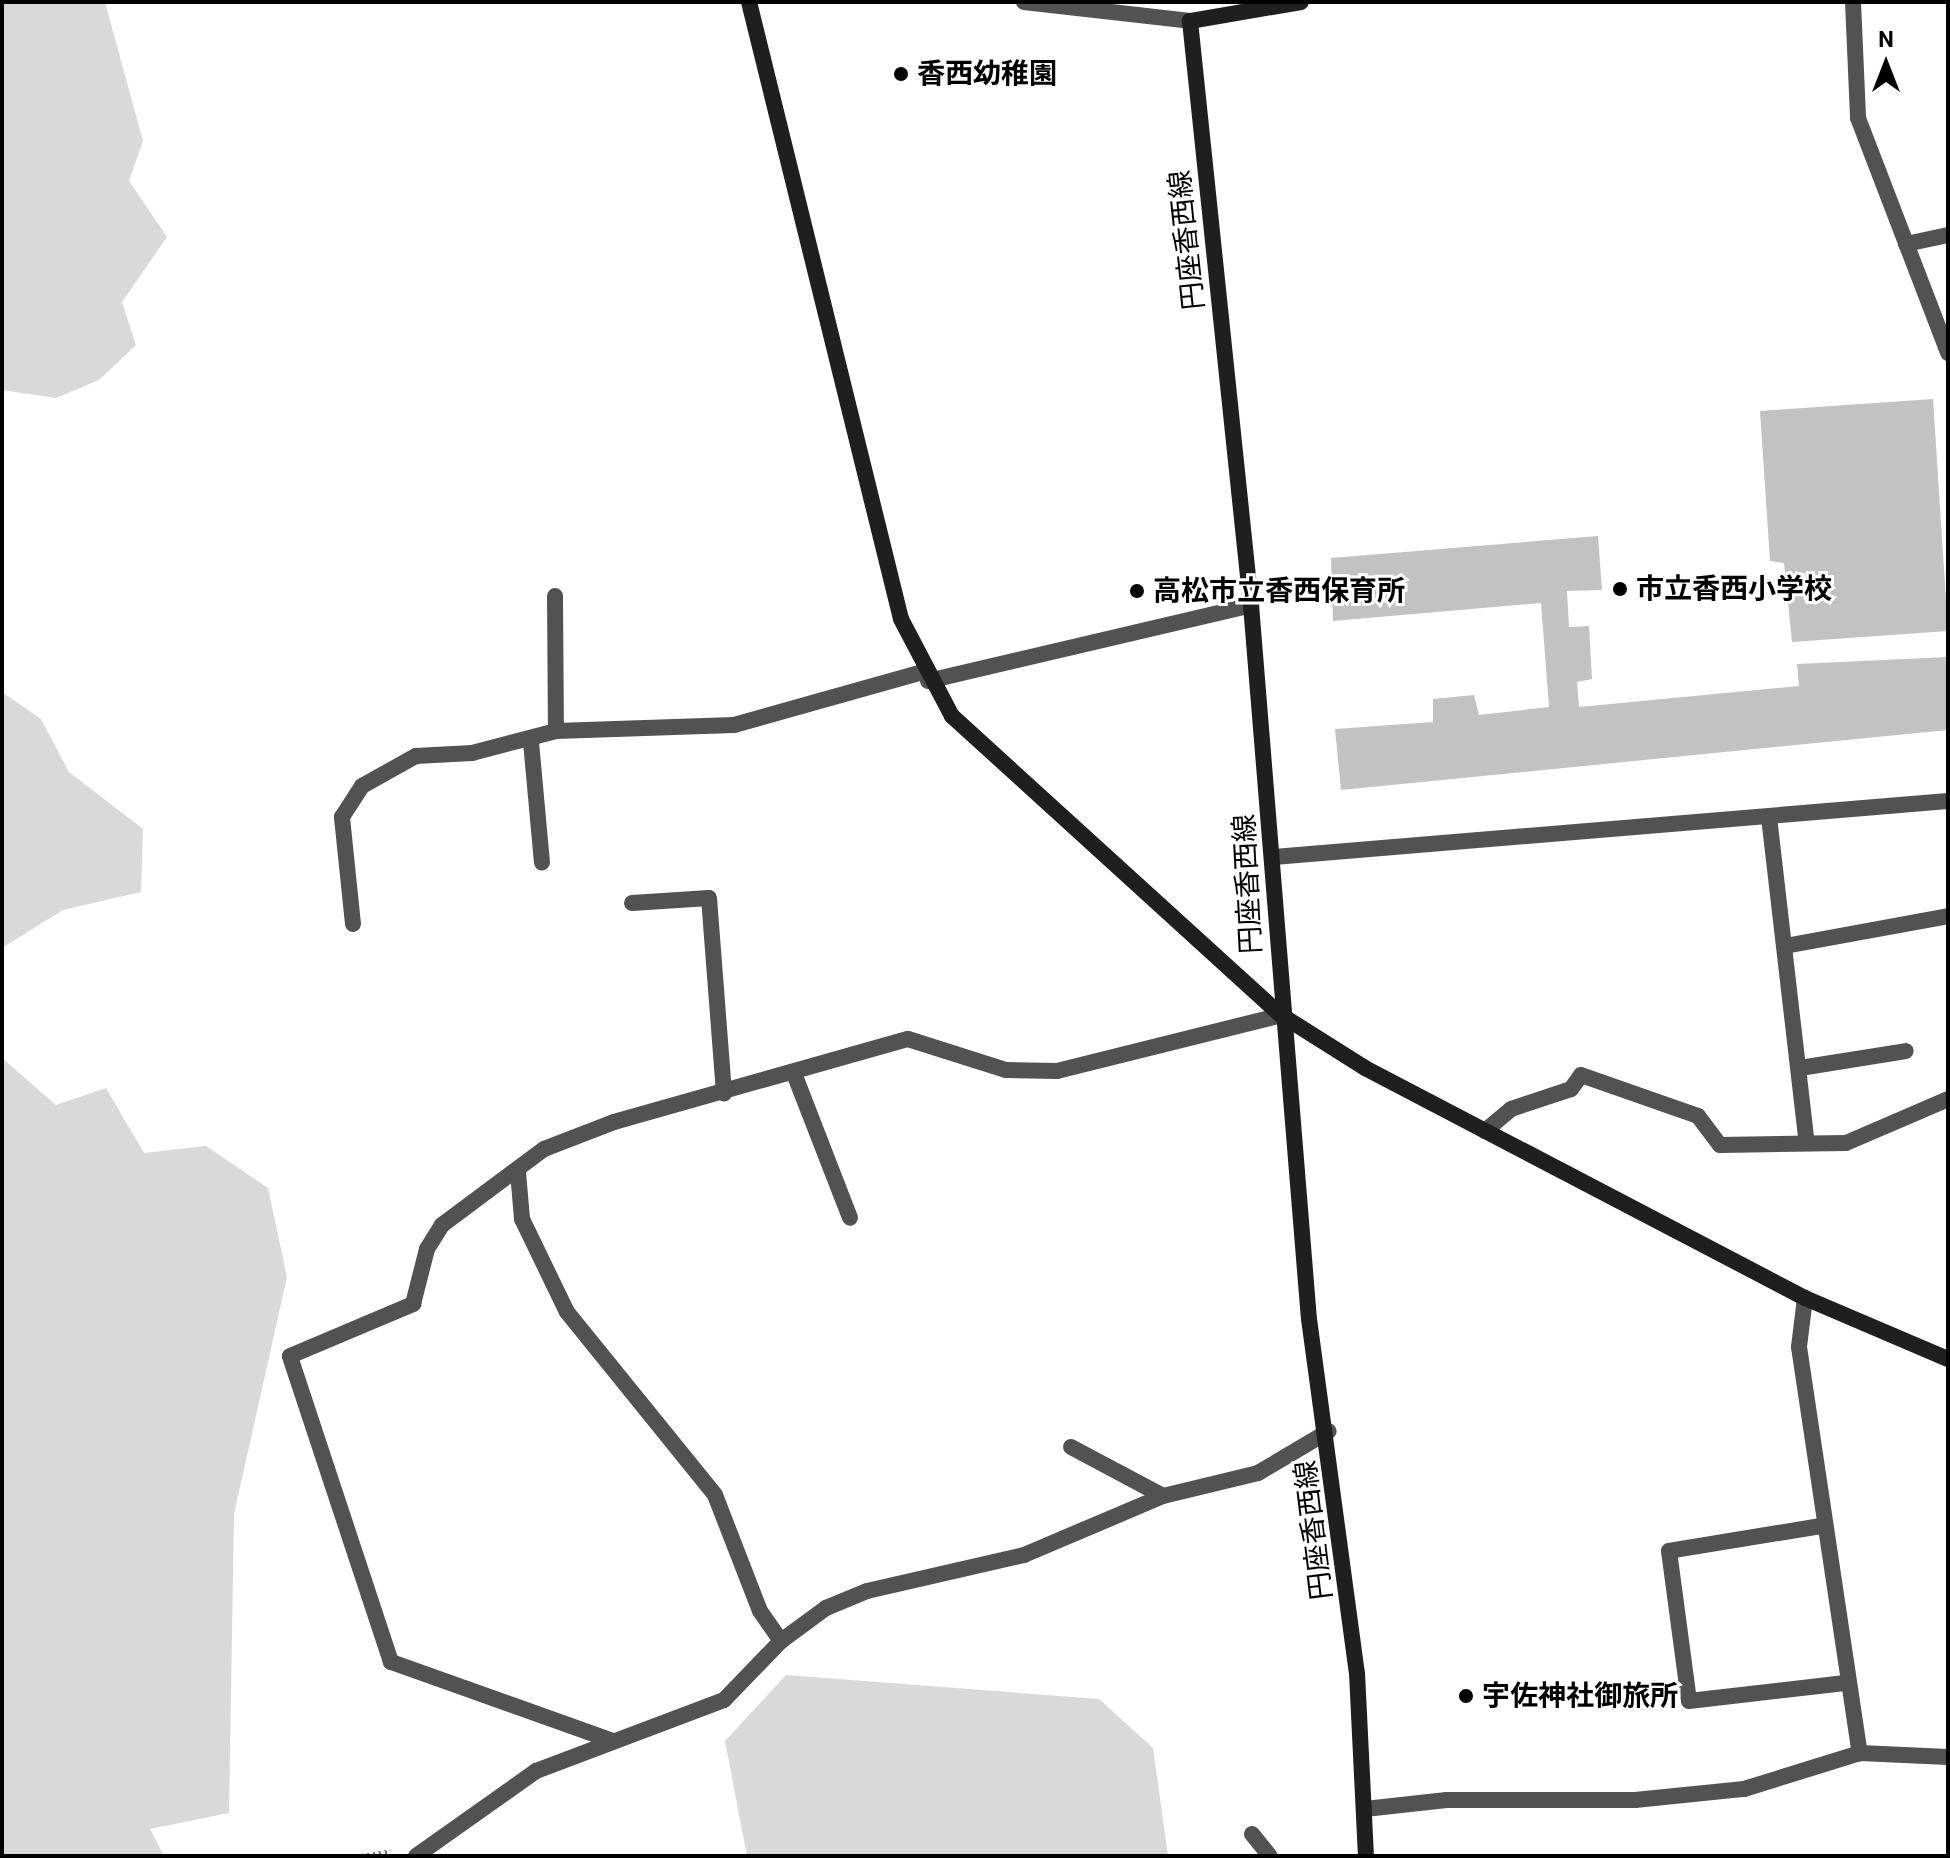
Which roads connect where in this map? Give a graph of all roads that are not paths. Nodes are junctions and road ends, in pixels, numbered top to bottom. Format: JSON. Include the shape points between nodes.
{"nodes":[{"id":1,"x":749,"y":2,"type":"edge"},
{"id":2,"x":1024,"y":2,"type":"edge"},
{"id":3,"x":1301,"y":2,"type":"edge"},
{"id":4,"x":1853,"y":2,"type":"edge"},
{"id":5,"x":1190,"y":21,"type":"junction"},
{"id":6,"x":1948,"y":235,"type":"edge"},
{"id":7,"x":1906,"y":244,"type":"junction"},
{"id":8,"x":1948,"y":353,"type":"edge"},
{"id":9,"x":555,"y":596,"type":"dead end"},
{"id":10,"x":1251,"y":605,"type":"junction"},
{"id":11,"x":925,"y":677,"type":"junction"},
{"id":12,"x":556,"y":731,"type":"junction"},
{"id":13,"x":531,"y":742,"type":"junction"},
{"id":14,"x":1948,"y":801,"type":"edge"},
{"id":15,"x":1769,"y":817,"type":"junction"},
{"id":16,"x":1274,"y":857,"type":"junction"},
{"id":17,"x":542,"y":863,"type":"dead end"},
{"id":18,"x":632,"y":903,"type":"dead end"},
{"id":19,"x":1948,"y":916,"type":"edge"},
{"id":20,"x":353,"y":924,"type":"dead end"},
{"id":21,"x":1785,"y":946,"type":"junction"},
{"id":22,"x":1281,"y":1015,"type":"junction"},
{"id":23,"x":1906,"y":1051,"type":"dead end"},
{"id":24,"x":1800,"y":1068,"type":"junction"},
{"id":25,"x":795,"y":1076,"type":"junction"},
{"id":26,"x":724,"y":1093,"type":"junction"},
{"id":27,"x":1948,"y":1099,"type":"edge"},
{"id":28,"x":1485,"y":1131,"type":"junction"},
{"id":29,"x":1807,"y":1143,"type":"junction"},
{"id":30,"x":518,"y":1172,"type":"junction"},
{"id":31,"x":850,"y":1218,"type":"dead end"},
{"id":32,"x":1805,"y":1298,"type":"junction"},
{"id":33,"x":1948,"y":1359,"type":"edge"},
{"id":34,"x":1329,"y":1431,"type":"junction"},
{"id":35,"x":1071,"y":1447,"type":"dead end"},
{"id":36,"x":1163,"y":1496,"type":"junction"},
{"id":37,"x":1821,"y":1526,"type":"junction"},
{"id":38,"x":781,"y":1641,"type":"junction"},
{"id":39,"x":1845,"y":1683,"type":"junction"},
{"id":40,"x":613,"y":1741,"type":"junction"},
{"id":41,"x":1860,"y":1753,"type":"junction"},
{"id":42,"x":1948,"y":1757,"type":"edge"},
{"id":43,"x":1365,"y":1809,"type":"junction"},
{"id":44,"x":1252,"y":1834,"type":"dead end"},
{"id":45,"x":416,"y":1856,"type":"edge"},
{"id":46,"x":1270,"y":1856,"type":"edge"},
{"id":47,"x":1366,"y":1856,"type":"edge"}],
"edges":[{"from":1,"to":11,"type":"main road","via":[[872,510]]},
{"from":2,"to":5,"type":"street"},
{"from":3,"to":5,"type":"main road"},
{"from":4,"to":7,"type":"street","via":[[1858,118]]},
{"from":5,"to":10,"type":"main road","name":"円座香西線"},
{"from":6,"to":7,"type":"street"},
{"from":7,"to":8,"type":"street"},
{"from":9,"to":12,"type":"street"},
{"from":10,"to":11,"type":"street"},
{"from":10,"to":16,"type":"main road","name":"円座香西線"},
{"from":11,"to":12,"type":"street","via":[[734,725]]},
{"from":11,"to":22,"type":"main road","via":[[952,716]]},
{"from":12,"to":13,"type":"street"},
{"from":13,"to":17,"type":"street"},
{"from":13,"to":20,"type":"street","via":[[416,756],[362,786],[342,817]]},
{"from":14,"to":15,"type":"street"},
{"from":15,"to":16,"type":"street"},
{"from":15,"to":21,"type":"street"},
{"from":16,"to":22,"type":"main road","name":"円座香西線"},
{"from":18,"to":26,"type":"street","via":[[709,898]]},
{"from":19,"to":21,"type":"street"},
{"from":21,"to":24,"type":"street"},
{"from":22,"to":25,"type":"street","via":[[1057,1071],[1006,1070],[908,1039]]},
{"from":22,"to":28,"type":"main road"},
{"from":22,"to":34,"type":"main road","name":"円座香西線","via":[[1309,1319]]},
{"from":23,"to":24,"type":"street"},
{"from":24,"to":29,"type":"street"},
{"from":25,"to":26,"type":"street"},
{"from":25,"to":31,"type":"street"},
{"from":26,"to":30,"type":"street","via":[[614,1122],[544,1149]]},
{"from":27,"to":29,"type":"street","via":[[1846,1143]]},
{"from":28,"to":29,"type":"street","via":[[1511,1109],[1571,1089],[1581,1075],[1698,1116],[1720,1145]]},
{"from":28,"to":32,"type":"main road"},
{"from":30,"to":38,"type":"street","via":[[522,1219],[567,1312],[715,1495],[760,1611]]},
{"from":30,"to":40,"type":"street","via":[[442,1225],[427,1249],[413,1304],[290,1356],[391,1662]]},
{"from":32,"to":33,"type":"main road"},
{"from":32,"to":37,"type":"street","via":[[1799,1347]]},
{"from":34,"to":36,"type":"street","via":[[1258,1473]]},
{"from":34,"to":43,"type":"main road","name":"円座香西線"},
{"from":35,"to":36,"type":"street"},
{"from":36,"to":38,"type":"street","via":[[1024,1555],[867,1591],[826,1608]]},
{"from":37,"to":39,"type":"street"},
{"from":37,"to":39,"type":"street","via":[[1669,1551],[1689,1701]]},
{"from":38,"to":40,"type":"street","via":[[724,1700]]},
{"from":39,"to":41,"type":"street"},
{"from":40,"to":45,"type":"street","via":[[536,1771]]},
{"from":41,"to":42,"type":"street"},
{"from":41,"to":43,"type":"street","via":[[1744,1789]]},
{"from":43,"to":47,"type":"main road","name":"円座香西線"},
{"from":44,"to":46,"type":"street"}]}
